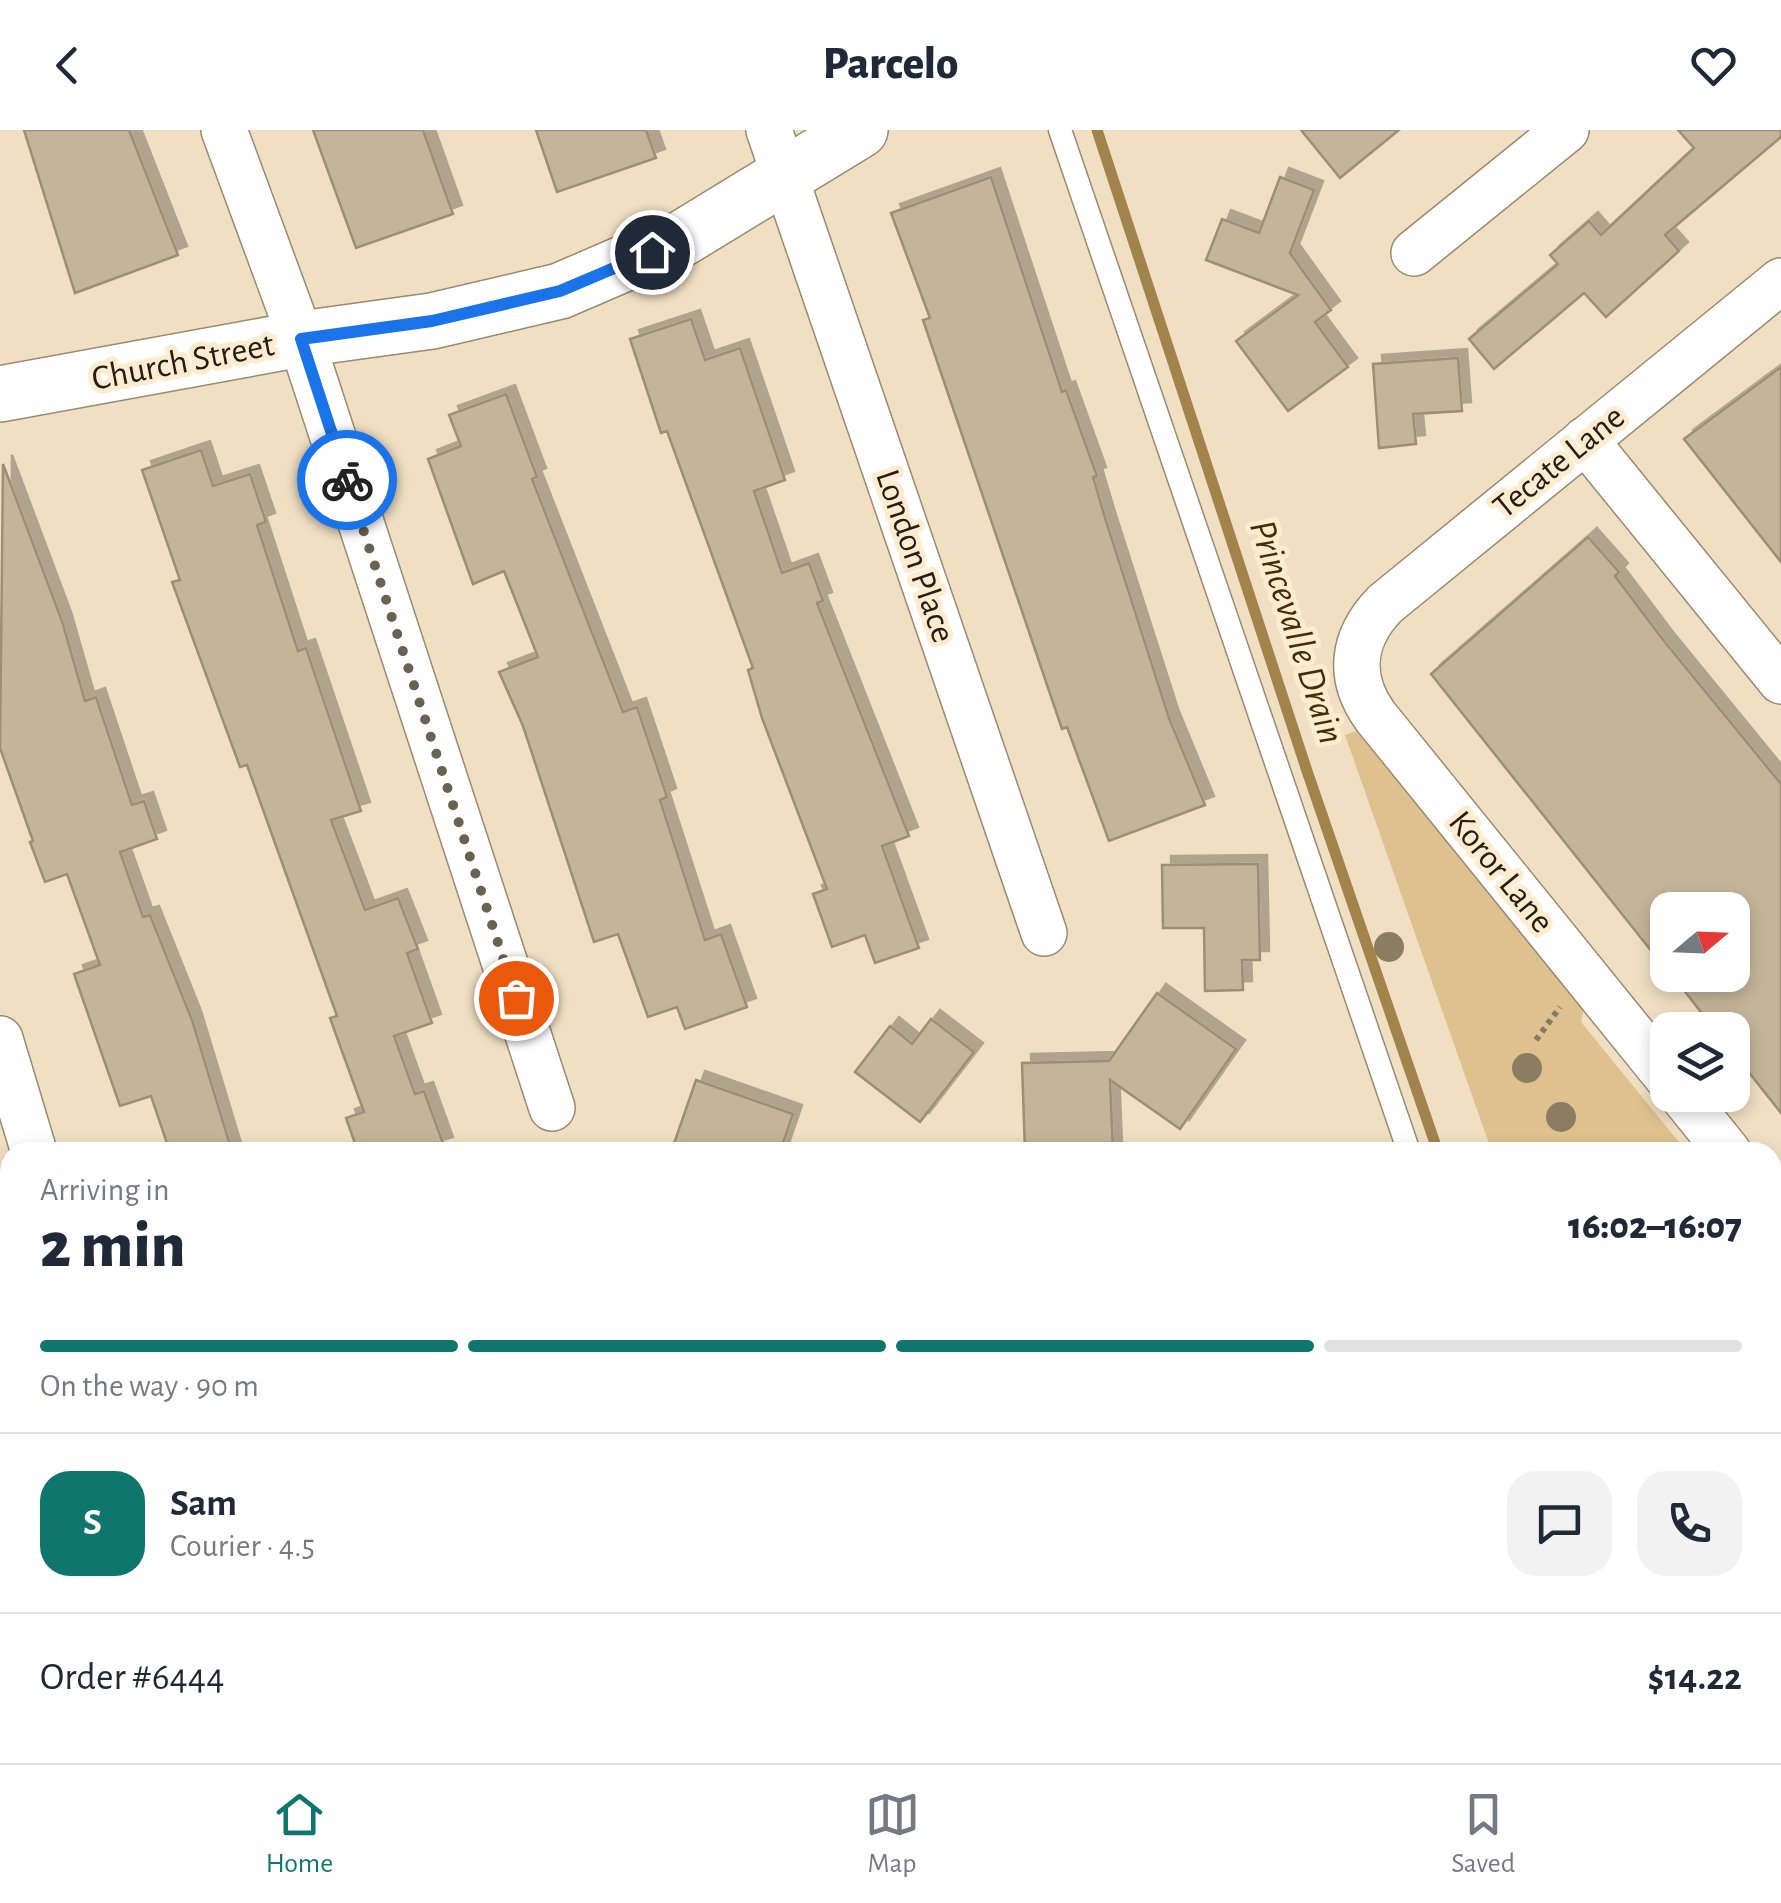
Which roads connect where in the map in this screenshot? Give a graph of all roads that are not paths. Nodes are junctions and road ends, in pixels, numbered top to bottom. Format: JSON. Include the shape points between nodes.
{"nodes":[{"id":1,"x":224,"y":130,"type":"edge"},
{"id":2,"x":860,"y":130,"type":"edge"},
{"id":3,"x":1060,"y":130,"type":"edge"},
{"id":4,"x":1566,"y":130,"type":"edge"},
{"id":5,"x":777,"y":154,"type":"edge"},
{"id":6,"x":1414,"y":253,"type":"dead end"},
{"id":7,"x":1781,"y":281,"type":"edge"},
{"id":8,"x":301,"y":339,"type":"junction"},
{"id":9,"x":0,"y":394,"type":"edge"},
{"id":10,"x":1585,"y":440,"type":"junction"},
{"id":11,"x":1355,"y":657,"type":"joint"},
{"id":12,"x":1781,"y":681,"type":"edge"},
{"id":13,"x":1044,"y":934,"type":"dead end"},
{"id":14,"x":0,"y":1039,"type":"edge"},
{"id":15,"x":1650,"y":1056,"type":"edge"},
{"id":16,"x":552,"y":1108,"type":"dead end"},
{"id":17,"x":1696,"y":1112,"type":"edge"},
{"id":18,"x":31,"y":1142,"type":"edge"},
{"id":19,"x":1407,"y":1142,"type":"edge"},
{"id":20,"x":1720,"y":1142,"type":"edge"}],
"edges":[{"from":1,"to":8,"type":"street"},
{"from":2,"to":5,"type":"street","name":"Church Street"},
{"from":3,"to":19,"type":"lane"},
{"from":4,"to":6,"type":"street"},
{"from":5,"to":8,"type":"street","name":"Church Street","via":[[683,238],[560,291],[432,321]]},
{"from":5,"to":13,"type":"street","name":"London Place"},
{"from":7,"to":10,"type":"street","name":"Tecate Lane"},
{"from":8,"to":9,"type":"street","name":"Church Street"},
{"from":8,"to":16,"type":"street"},
{"from":10,"to":11,"type":"street","name":"Tecate Lane","via":[[1384,604],[1365,628]]},
{"from":10,"to":12,"type":"street"},
{"from":11,"to":15,"type":"street","name":"Koror Lane","via":[[1363,699],[1375,716]]},
{"from":14,"to":18,"type":"street"},
{"from":17,"to":20,"type":"street"}]}
